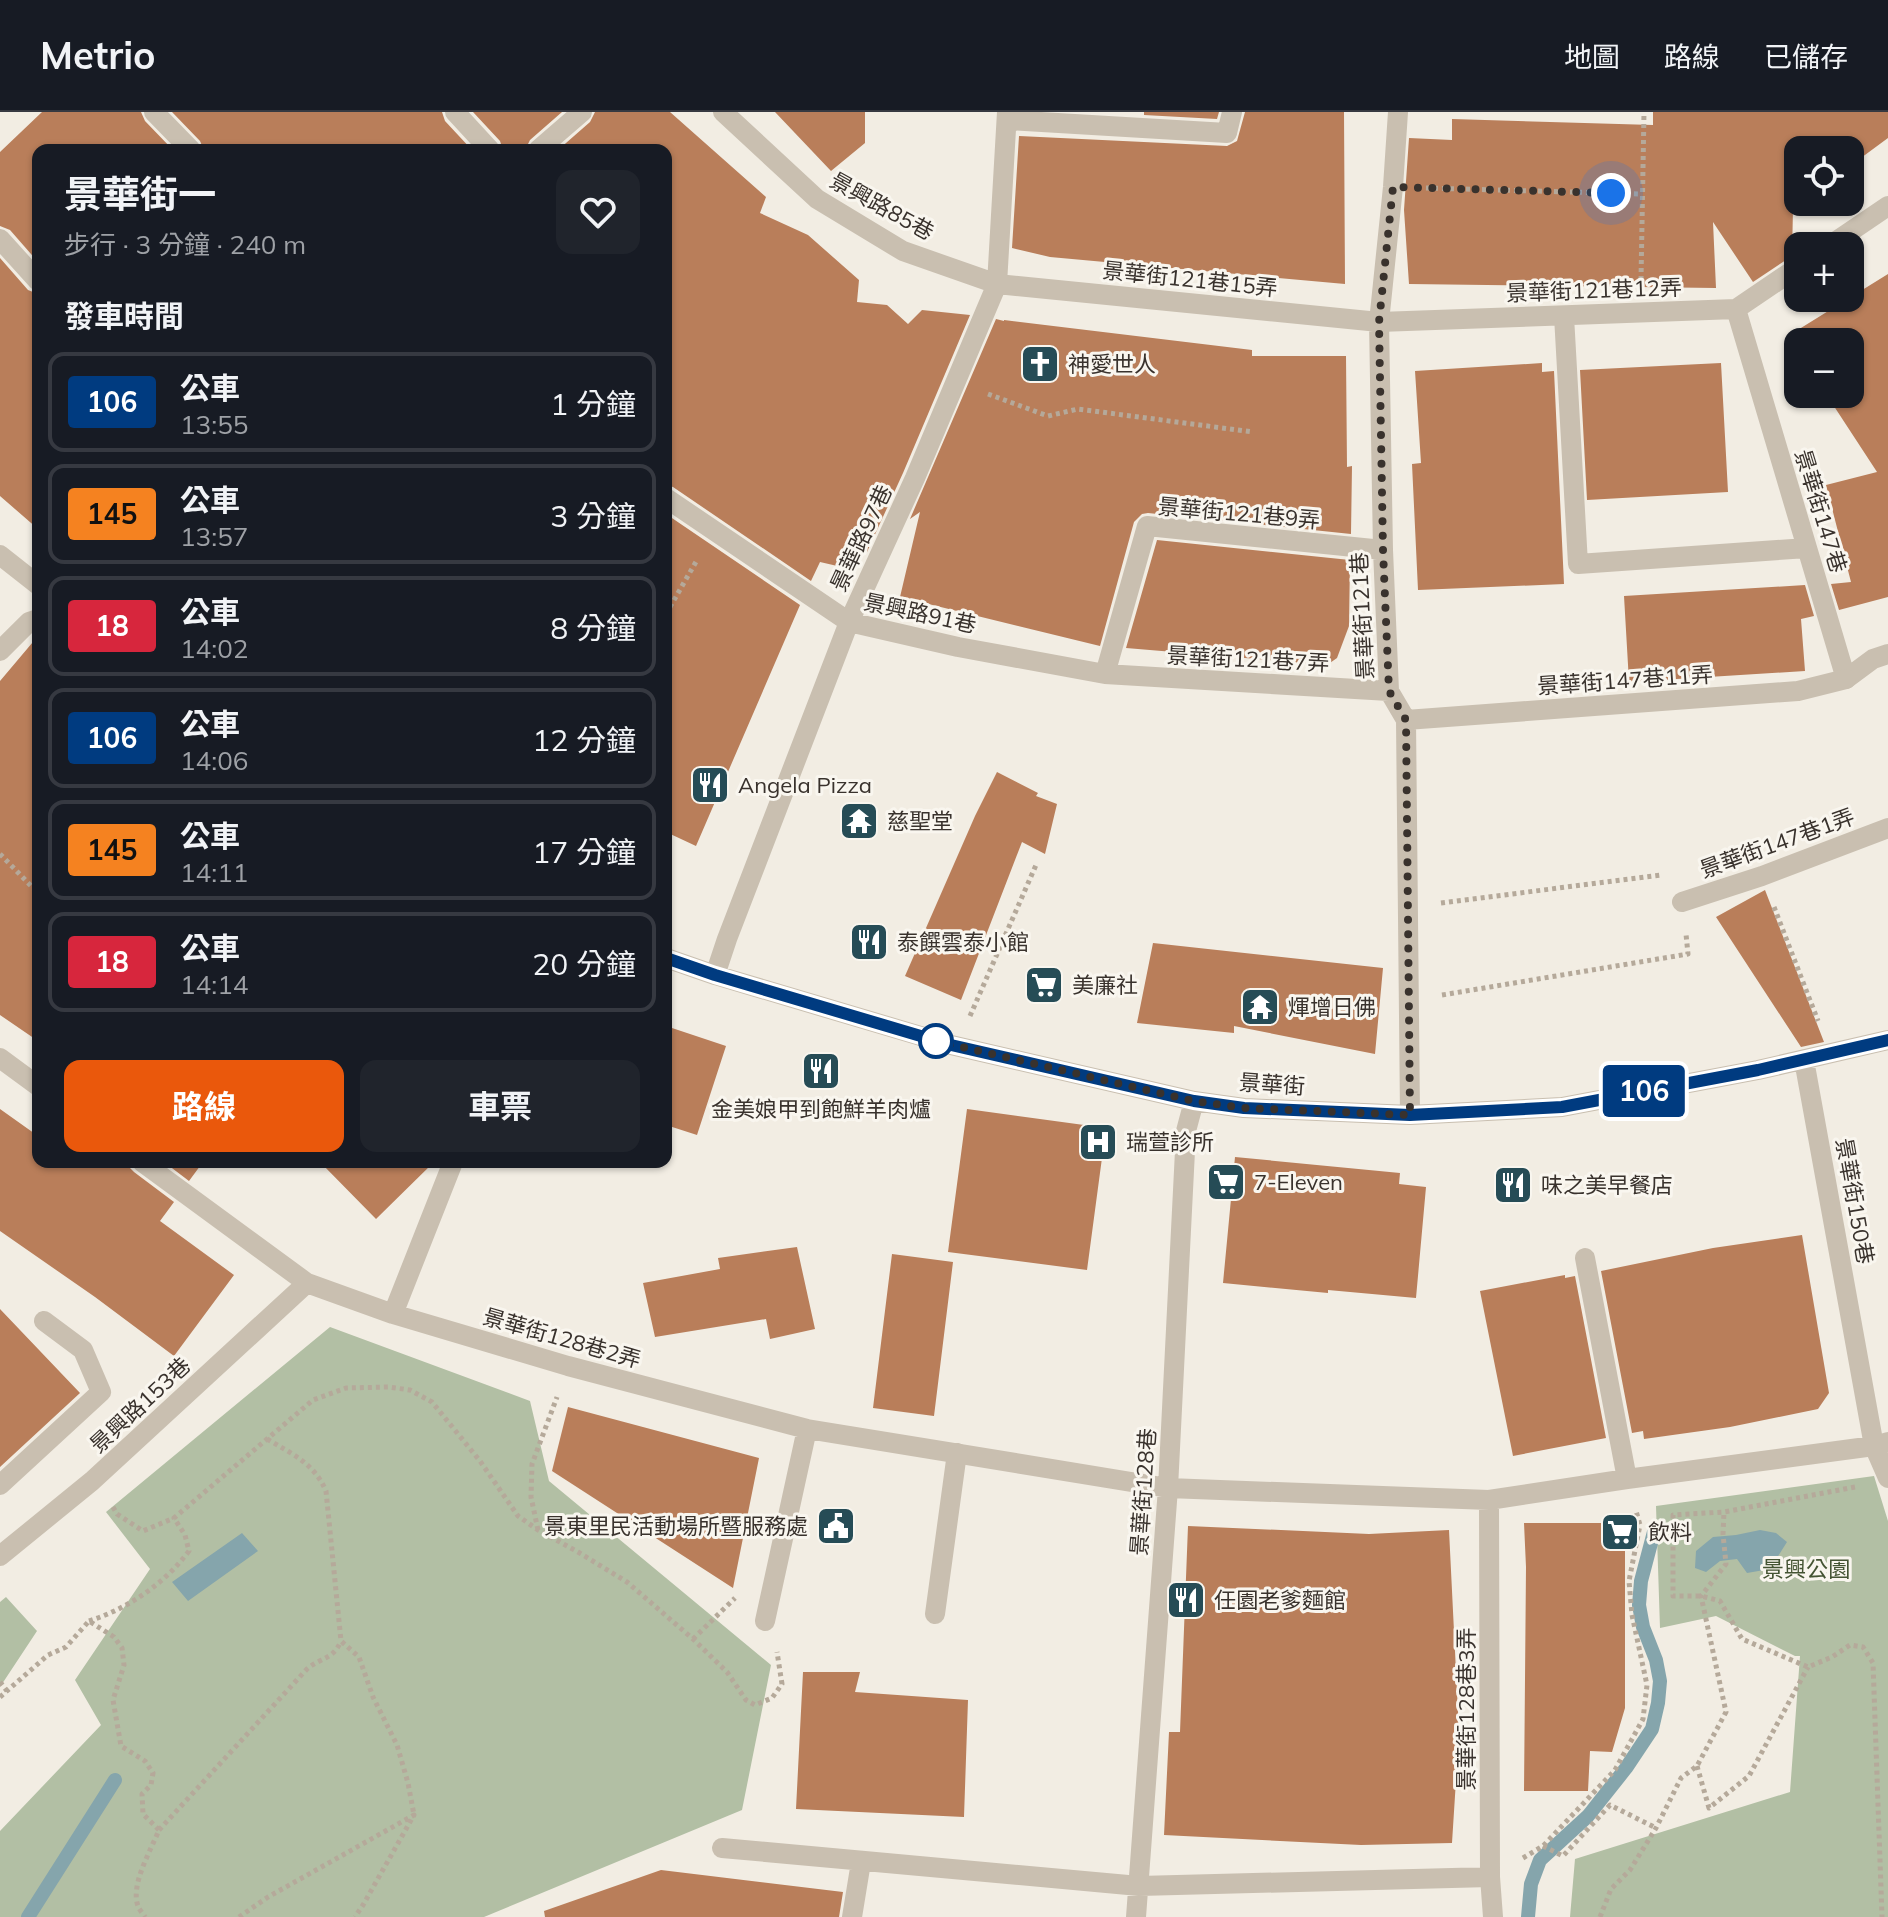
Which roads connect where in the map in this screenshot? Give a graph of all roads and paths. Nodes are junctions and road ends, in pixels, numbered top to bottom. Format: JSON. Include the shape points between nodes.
{"nodes":[{"id":1,"x":154,"y":112,"type":"edge"},
{"id":2,"x":455,"y":112,"type":"edge"},
{"id":3,"x":582,"y":112,"type":"edge"},
{"id":4,"x":723,"y":112,"type":"edge"},
{"id":5,"x":1232,"y":112,"type":"edge"},
{"id":6,"x":1398,"y":112,"type":"edge"},
{"id":7,"x":1644,"y":112,"type":"edge"},
{"id":8,"x":1007,"y":116,"type":"edge"},
{"id":9,"x":185,"y":144,"type":"edge"},
{"id":10,"x":484,"y":144,"type":"edge"},
{"id":11,"x":545,"y":144,"type":"edge"},
{"id":12,"x":1393,"y":187,"type":"junction"},
{"id":13,"x":1642,"y":194,"type":"junction"},
{"id":14,"x":1888,"y":206,"type":"edge"},
{"id":15,"x":1850,"y":232,"type":"edge"},
{"id":16,"x":0,"y":239,"type":"edge"},
{"id":17,"x":32,"y":274,"type":"edge"},
{"id":18,"x":1784,"y":276,"type":"edge"},
{"id":19,"x":997,"y":284,"type":"junction"},
{"id":20,"x":1736,"y":309,"type":"junction"},
{"id":21,"x":1640,"y":313,"type":"junction"},
{"id":22,"x":1564,"y":316,"type":"junction"},
{"id":23,"x":1379,"y":322,"type":"junction"},
{"id":24,"x":957,"y":383,"type":"junction"},
{"id":25,"x":1253,"y":432,"type":"dead end"},
{"id":26,"x":672,"y":502,"type":"edge"},
{"id":27,"x":714,"y":531,"type":"junction"},
{"id":28,"x":1807,"y":548,"type":"junction"},
{"id":29,"x":1383,"y":550,"type":"junction"},
{"id":30,"x":0,"y":555,"type":"edge"},
{"id":31,"x":32,"y":580,"type":"edge"},
{"id":32,"x":672,"y":604,"type":"edge"},
{"id":33,"x":32,"y":621,"type":"edge"},
{"id":34,"x":849,"y":622,"type":"junction"},
{"id":35,"x":0,"y":651,"type":"edge"},
{"id":36,"x":1888,"y":654,"type":"edge"},
{"id":37,"x":1105,"y":674,"type":"junction"},
{"id":38,"x":1846,"y":679,"type":"junction"},
{"id":39,"x":1389,"y":691,"type":"junction"},
{"id":40,"x":1406,"y":720,"type":"junction"},
{"id":41,"x":1888,"y":828,"type":"edge"},
{"id":42,"x":0,"y":854,"type":"edge"},
{"id":43,"x":1036,"y":865,"type":"dead end"},
{"id":44,"x":1762,"y":876,"type":"junction"},
{"id":45,"x":32,"y":887,"type":"edge"},
{"id":46,"x":1682,"y":902,"type":"junction"},
{"id":47,"x":1407,"y":907,"type":"junction"},
{"id":48,"x":672,"y":960,"type":"edge"},
{"id":49,"x":715,"y":975,"type":"junction"},
{"id":50,"x":1410,"y":1000,"type":"junction"},
{"id":51,"x":1819,"y":1022,"type":"dead end"},
{"id":52,"x":1888,"y":1040,"type":"edge"},
{"id":53,"x":962,"y":1048,"type":"junction"},
{"id":54,"x":0,"y":1058,"type":"edge"},
{"id":55,"x":1804,"y":1060,"type":"junction"},
{"id":56,"x":32,"y":1082,"type":"edge"},
{"id":57,"x":1194,"y":1101,"type":"junction"},
{"id":58,"x":1410,"y":1115,"type":"junction"},
{"id":59,"x":150,"y":1168,"type":"edge"},
{"id":60,"x":451,"y":1168,"type":"edge"},
{"id":61,"x":1585,"y":1258,"type":"dead end"},
{"id":62,"x":307,"y":1283,"type":"junction"},
{"id":63,"x":393,"y":1314,"type":"junction"},
{"id":64,"x":44,"y":1321,"type":"dead end"},
{"id":65,"x":568,"y":1366,"type":"junction"},
{"id":66,"x":807,"y":1429,"type":"junction"},
{"id":67,"x":267,"y":1439,"type":"junction"},
{"id":68,"x":1881,"y":1444,"type":"edge"},
{"id":69,"x":957,"y":1453,"type":"junction"},
{"id":70,"x":1888,"y":1478,"type":"edge"},
{"id":71,"x":1627,"y":1479,"type":"junction"},
{"id":72,"x":92,"y":1481,"type":"junction"},
{"id":73,"x":0,"y":1485,"type":"edge"},
{"id":74,"x":1856,"y":1486,"type":"dead end"},
{"id":75,"x":1168,"y":1488,"type":"junction"},
{"id":76,"x":1489,"y":1500,"type":"junction"},
{"id":77,"x":1724,"y":1512,"type":"junction"},
{"id":78,"x":174,"y":1518,"type":"junction"},
{"id":79,"x":538,"y":1530,"type":"junction"},
{"id":80,"x":0,"y":1556,"type":"edge"},
{"id":81,"x":737,"y":1596,"type":"dead end"},
{"id":82,"x":1701,"y":1596,"type":"junction"},
{"id":83,"x":727,"y":1605,"type":"junction"},
{"id":84,"x":737,"y":1614,"type":"dead end"},
{"id":85,"x":935,"y":1614,"type":"dead end"},
{"id":86,"x":89,"y":1621,"type":"junction"},
{"id":87,"x":765,"y":1621,"type":"dead end"},
{"id":88,"x":693,"y":1639,"type":"junction"},
{"id":89,"x":341,"y":1641,"type":"junction"},
{"id":90,"x":776,"y":1649,"type":"dead end"},
{"id":91,"x":1808,"y":1667,"type":"junction"},
{"id":92,"x":0,"y":1682,"type":"edge"},
{"id":93,"x":7,"y":1691,"type":"junction"},
{"id":94,"x":0,"y":1697,"type":"edge"},
{"id":95,"x":1697,"y":1766,"type":"junction"},
{"id":96,"x":414,"y":1815,"type":"junction"},
{"id":97,"x":1656,"y":1828,"type":"junction"},
{"id":98,"x":159,"y":1830,"type":"junction"},
{"id":99,"x":1543,"y":1846,"type":"junction"},
{"id":100,"x":722,"y":1848,"type":"dead end"},
{"id":101,"x":861,"y":1862,"type":"junction"},
{"id":102,"x":1490,"y":1877,"type":"junction"},
{"id":103,"x":1139,"y":1886,"type":"junction"},
{"id":104,"x":145,"y":1917,"type":"edge"},
{"id":105,"x":239,"y":1917,"type":"edge"},
{"id":106,"x":355,"y":1917,"type":"edge"},
{"id":107,"x":852,"y":1917,"type":"edge"},
{"id":108,"x":1136,"y":1917,"type":"edge"},
{"id":109,"x":1493,"y":1917,"type":"edge"},
{"id":110,"x":1600,"y":1917,"type":"edge"},
{"id":111,"x":1882,"y":1917,"type":"edge"}],
"edges":[{"from":1,"to":9,"type":"street"},
{"from":2,"to":10,"type":"street"},
{"from":3,"to":11,"type":"street"},
{"from":4,"to":19,"type":"street","name":"景興路85巷","via":[[817,199],[903,251]]},
{"from":5,"to":8,"type":"street","via":[[1227,133]]},
{"from":6,"to":12,"type":"street","name":"景華街121巷"},
{"from":7,"to":13,"type":"path"},
{"from":8,"to":19,"type":"street","name":"景華路97巷"},
{"from":12,"to":13,"type":"path"},
{"from":12,"to":23,"type":"street","name":"景華街121巷"},
{"from":13,"to":21,"type":"path"},
{"from":14,"to":15,"type":"street"},
{"from":16,"to":17,"type":"street"},
{"from":18,"to":20,"type":"street"},
{"from":19,"to":23,"type":"street","name":"景華街121巷15弄"},
{"from":19,"to":24,"type":"street","name":"景華路97巷"},
{"from":20,"to":21,"type":"street","name":"景華街121巷12弄"},
{"from":20,"to":28,"type":"street","name":"景華街147巷"},
{"from":21,"to":22,"type":"street","name":"景華街121巷12弄"},
{"from":22,"to":23,"type":"street","name":"景華街121巷12弄"},
{"from":22,"to":28,"type":"street","via":[[1578,564]]},
{"from":23,"to":29,"type":"street","name":"景華街121巷"},
{"from":24,"to":25,"type":"path","via":[[1048,416],[1078,409]]},
{"from":24,"to":34,"type":"street","name":"景華路97巷"},
{"from":26,"to":27,"type":"street","name":"景興路91巷"},
{"from":27,"to":32,"type":"path"},
{"from":27,"to":34,"type":"street","name":"景興路91巷"},
{"from":28,"to":38,"type":"street","name":"景華街147巷"},
{"from":29,"to":37,"type":"street","name":"景華街121巷9弄","via":[[1147,526]]},
{"from":29,"to":39,"type":"street","name":"景華街121巷"},
{"from":30,"to":31,"type":"street"},
{"from":33,"to":35,"type":"street"},
{"from":34,"to":37,"type":"street","name":"景興路91巷"},
{"from":34,"to":49,"type":"street","name":"景華路97巷"},
{"from":36,"to":38,"type":"street"},
{"from":37,"to":39,"type":"street","name":"景華街121巷7弄"},
{"from":38,"to":40,"type":"street","name":"景華街147巷11弄","via":[[1798,691]]},
{"from":39,"to":40,"type":"street","name":"景華街121巷"},
{"from":40,"to":47,"type":"street"},
{"from":41,"to":44,"type":"street","name":"景華街147巷1弄"},
{"from":42,"to":45,"type":"path"},
{"from":43,"to":53,"type":"path","via":[[972,1010]]},
{"from":44,"to":46,"type":"street","name":"景華街147巷1弄"},
{"from":44,"to":51,"type":"path"},
{"from":46,"to":47,"type":"path","via":[[1668,874]]},
{"from":46,"to":50,"type":"path","via":[[1688,954]]},
{"from":47,"to":50,"type":"street"},
{"from":48,"to":49,"type":"street","name":"景華街"},
{"from":49,"to":53,"type":"street","name":"景華街"},
{"from":50,"to":58,"type":"street"},
{"from":52,"to":55,"type":"street","name":"景華街"},
{"from":53,"to":57,"type":"street","name":"景華街"},
{"from":54,"to":56,"type":"street"},
{"from":55,"to":58,"type":"street","name":"景華街","via":[[1562,1107]]},
{"from":55,"to":68,"type":"street","name":"景華街150巷"},
{"from":57,"to":58,"type":"street","name":"景華街"},
{"from":57,"to":75,"type":"street","name":"景華街128巷","via":[[1186,1131]]},
{"from":59,"to":62,"type":"street","name":"景華街128巷2弄"},
{"from":60,"to":63,"type":"street"},
{"from":61,"to":71,"type":"street"},
{"from":62,"to":63,"type":"street","name":"景華街128巷2弄"},
{"from":62,"to":72,"type":"street","name":"景興路153巷"},
{"from":63,"to":65,"type":"street","name":"景華街128巷2弄"},
{"from":64,"to":73,"type":"street","via":[[83,1350],[101,1392]]},
{"from":65,"to":66,"type":"street","name":"景華街128巷2弄"},
{"from":65,"to":79,"type":"path","via":[[532,1464]]},
{"from":66,"to":69,"type":"street","name":"景華街128巷2弄"},
{"from":66,"to":87,"type":"street"},
{"from":67,"to":78,"type":"path"},
{"from":67,"to":79,"type":"path","via":[[313,1400],[346,1388],[410,1390],[432,1402],[518,1516]]},
{"from":67,"to":89,"type":"path","via":[[307,1463],[326,1491]]},
{"from":68,"to":70,"type":"street","name":"景華街150巷"},
{"from":68,"to":71,"type":"street"},
{"from":69,"to":75,"type":"street","name":"景華街128巷2弄"},
{"from":69,"to":85,"type":"street"},
{"from":71,"to":76,"type":"street"},
{"from":71,"to":99,"type":"path","via":[[1640,1525],[1629,1581],[1647,1685],[1643,1719],[1615,1770]]},
{"from":72,"to":78,"type":"path","via":[[117,1514],[143,1531]]},
{"from":72,"to":80,"type":"street","name":"景興路153巷"},
{"from":74,"to":77,"type":"path"},
{"from":75,"to":76,"type":"street"},
{"from":75,"to":103,"type":"street","name":"景華街128巷"},
{"from":76,"to":102,"type":"street","name":"景華街128巷3弄"},
{"from":77,"to":82,"type":"path","via":[[1726,1564]]},
{"from":77,"to":82,"type":"path","via":[[1673,1515],[1673,1596]]},
{"from":78,"to":86,"type":"path","via":[[189,1551],[178,1565],[149,1591]]},
{"from":79,"to":88,"type":"path","via":[[627,1582]]},
{"from":81,"to":83,"type":"path"},
{"from":82,"to":91,"type":"path","via":[[1720,1601],[1742,1639]]},
{"from":82,"to":95,"type":"path","via":[[1726,1712]]},
{"from":83,"to":84,"type":"path"},
{"from":83,"to":88,"type":"path"},
{"from":86,"to":93,"type":"path","via":[[66,1647],[48,1655]]},
{"from":86,"to":98,"type":"path","via":[[122,1648],[124,1665],[113,1700],[121,1746],[145,1761],[153,1773],[142,1794],[143,1814]]},
{"from":88,"to":90,"type":"path","via":[[755,1705],[772,1698],[782,1684]]},
{"from":89,"to":96,"type":"path","via":[[359,1657],[397,1745]]},
{"from":89,"to":98,"type":"path","via":[[330,1657],[307,1669]]},
{"from":91,"to":95,"type":"path","via":[[1749,1776],[1709,1808]]},
{"from":91,"to":111,"type":"path","via":[[1850,1645],[1863,1647],[1873,1663]]},
{"from":92,"to":93,"type":"path"},
{"from":93,"to":94,"type":"path"},
{"from":95,"to":97,"type":"path","via":[[1681,1778]]},
{"from":96,"to":105,"type":"path"},
{"from":96,"to":106,"type":"path"},
{"from":97,"to":99,"type":"path","via":[[1610,1805],[1563,1856]]},
{"from":97,"to":110,"type":"path","via":[[1630,1870],[1611,1889]]},
{"from":98,"to":104,"type":"path","via":[[136,1892]]},
{"from":99,"to":102,"type":"path"},
{"from":100,"to":101,"type":"street"},
{"from":101,"to":103,"type":"street"},
{"from":101,"to":107,"type":"street"},
{"from":102,"to":103,"type":"street"},
{"from":102,"to":109,"type":"street","name":"景華街128巷3弄"},
{"from":103,"to":108,"type":"street","name":"景華街128巷"}]}
